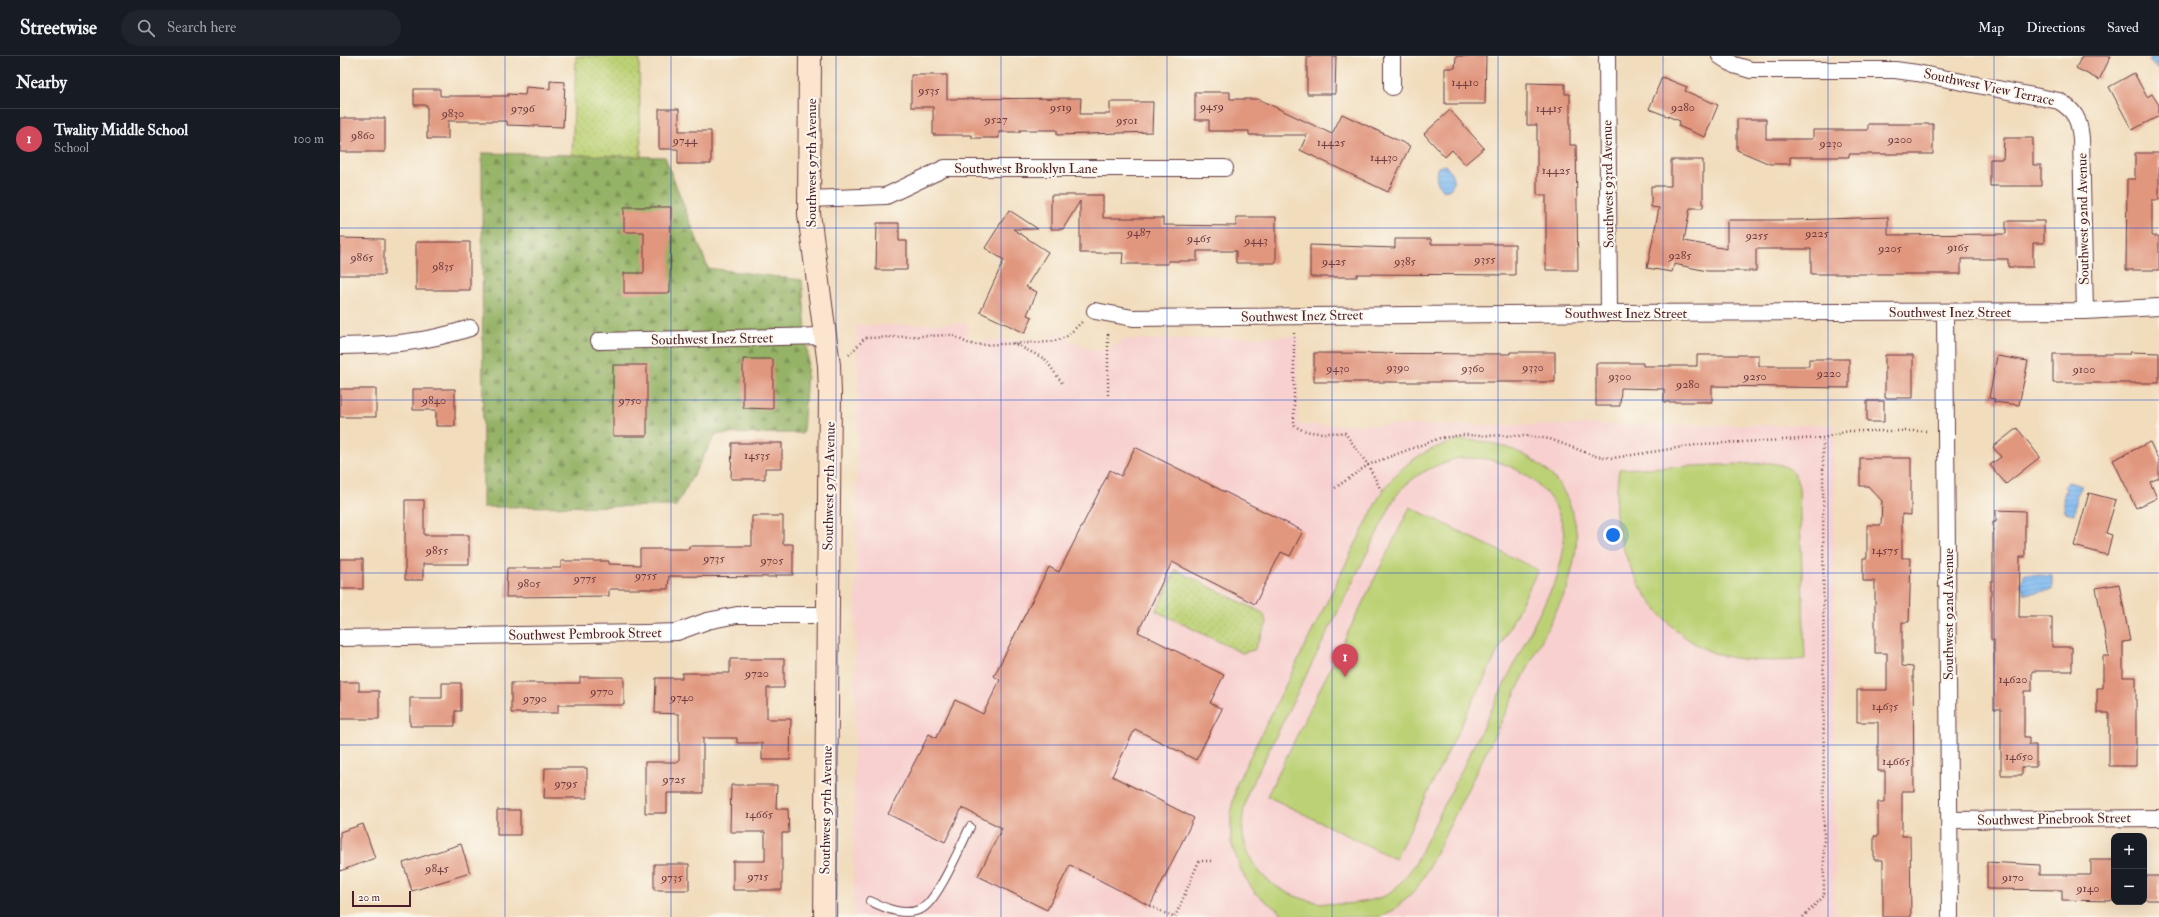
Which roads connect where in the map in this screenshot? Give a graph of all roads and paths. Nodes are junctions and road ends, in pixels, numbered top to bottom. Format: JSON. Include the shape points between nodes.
{"nodes":[{"id":1,"x":810,"y":56,"type":"edge"},
{"id":2,"x":1392,"y":56,"type":"edge"},
{"id":3,"x":1606,"y":56,"type":"edge"},
{"id":4,"x":1720,"y":56,"type":"edge"},
{"id":5,"x":1392,"y":87,"type":"dead end"},
{"id":6,"x":2080,"y":127,"type":"joint"},
{"id":7,"x":1225,"y":168,"type":"dead end"},
{"id":8,"x":809,"y":199,"type":"junction"},
{"id":9,"x":2159,"y":307,"type":"edge"},
{"id":10,"x":2085,"y":311,"type":"junction"},
{"id":11,"x":1102,"y":312,"type":"junction"},
{"id":12,"x":1609,"y":312,"type":"junction"},
{"id":13,"x":1945,"y":312,"type":"junction"},
{"id":14,"x":1294,"y":316,"type":"junction"},
{"id":15,"x":470,"y":328,"type":"dead end"},
{"id":16,"x":826,"y":336,"type":"junction"},
{"id":17,"x":599,"y":341,"type":"dead end"},
{"id":18,"x":1013,"y":343,"type":"junction"},
{"id":19,"x":340,"y":346,"type":"edge"},
{"id":20,"x":846,"y":358,"type":"dead end"},
{"id":21,"x":1062,"y":383,"type":"dead end"},
{"id":22,"x":1108,"y":395,"type":"dead end"},
{"id":23,"x":1946,"y":431,"type":"junction"},
{"id":24,"x":1823,"y":438,"type":"junction"},
{"id":25,"x":1368,"y":465,"type":"junction"},
{"id":26,"x":1335,"y":488,"type":"dead end"},
{"id":27,"x":1382,"y":492,"type":"dead end"},
{"id":28,"x":828,"y":615,"type":"junction"},
{"id":29,"x":340,"y":638,"type":"edge"},
{"id":30,"x":2159,"y":818,"type":"edge"},
{"id":31,"x":1949,"y":820,"type":"junction"},
{"id":32,"x":970,"y":827,"type":"dead end"},
{"id":33,"x":1211,"y":861,"type":"dead end"},
{"id":34,"x":870,"y":901,"type":"dead end"},
{"id":35,"x":1150,"y":906,"type":"dead end"},
{"id":36,"x":825,"y":917,"type":"edge"},
{"id":37,"x":1174,"y":917,"type":"edge"},
{"id":38,"x":1803,"y":917,"type":"edge"},
{"id":39,"x":1950,"y":917,"type":"edge"}],
"edges":[{"from":1,"to":8,"type":"street","name":"Southwest 97th Avenue"},
{"from":2,"to":5,"type":"street"},
{"from":3,"to":12,"type":"street","name":"Southwest 93rd Avenue"},
{"from":4,"to":6,"type":"street","name":"Southwest View Terrace","via":[[1734,65],[1751,70],[1895,70],[2059,101],[2071,108]]},
{"from":6,"to":10,"type":"street","name":"Southwest 92nd Avenue"},
{"from":7,"to":8,"type":"street","name":"Southwest Brooklyn Lane","via":[[945,168],[886,196]]},
{"from":8,"to":16,"type":"street","name":"Southwest 97th Avenue","via":[[812,245]]},
{"from":9,"to":10,"type":"street","name":"Southwest Inez Street"},
{"from":10,"to":13,"type":"street","name":"Southwest Inez Street"},
{"from":11,"to":14,"type":"street","name":"Southwest Inez Street","via":[[1133,318]]},
{"from":11,"to":18,"type":"path","via":[[1060,339]]},
{"from":11,"to":22,"type":"path"},
{"from":12,"to":13,"type":"street","name":"Southwest Inez Street"},
{"from":12,"to":14,"type":"street","name":"Southwest Inez Street"},
{"from":13,"to":23,"type":"street","name":"Southwest 92nd Avenue"},
{"from":14,"to":25,"type":"path","via":[[1294,425],[1300,430],[1311,432],[1345,433]]},
{"from":15,"to":19,"type":"street","via":[[441,338],[388,345]]},
{"from":16,"to":17,"type":"street","name":"Southwest Inez Street"},
{"from":16,"to":28,"type":"street","name":"Southwest 97th Avenue","via":[[830,394]]},
{"from":18,"to":20,"type":"path","via":[[967,343],[952,335],[865,338]]},
{"from":18,"to":21,"type":"path","via":[[1045,359]]},
{"from":23,"to":24,"type":"path","via":[[1848,431]]},
{"from":23,"to":31,"type":"street","name":"Southwest 92nd Avenue"},
{"from":24,"to":25,"type":"path","via":[[1702,444],[1613,458],[1595,456],[1550,440],[1529,436],[1462,435],[1440,438]]},
{"from":24,"to":38,"type":"path","via":[[1824,896]]},
{"from":25,"to":26,"type":"path"},
{"from":25,"to":27,"type":"path"},
{"from":28,"to":29,"type":"street","name":"Southwest Pembrook Street","via":[[737,615],[707,620],[677,632]]},
{"from":28,"to":36,"type":"street","name":"Southwest 97th Avenue"},
{"from":30,"to":31,"type":"street","name":"Southwest Pinebrook Street"},
{"from":31,"to":39,"type":"street","name":"Southwest 92nd Avenue"},
{"from":32,"to":34,"type":"lane","via":[[932,900],[921,909],[900,911]]},
{"from":33,"to":37,"type":"path","via":[[1199,861]]},
{"from":35,"to":37,"type":"path"}]}
